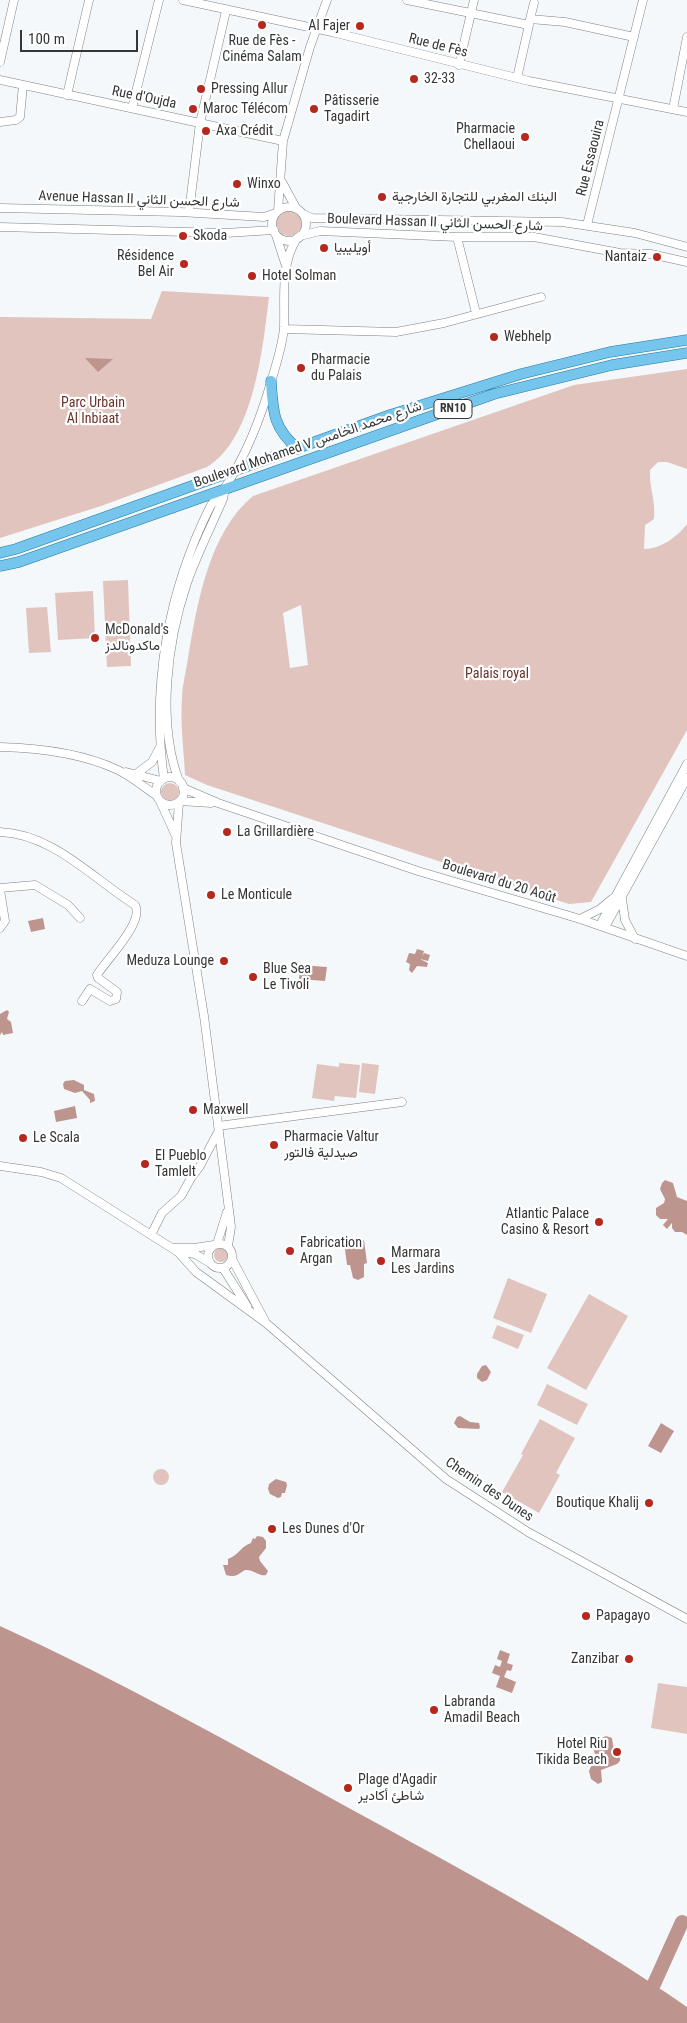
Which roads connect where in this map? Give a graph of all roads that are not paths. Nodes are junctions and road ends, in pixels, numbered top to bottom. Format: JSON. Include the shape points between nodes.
{"nodes":[{"id":1,"x":14,"y":0,"type":"edge"},
{"id":2,"x":89,"y":0,"type":"edge"},
{"id":3,"x":159,"y":0,"type":"edge"},
{"id":4,"x":183,"y":0,"type":"edge"},
{"id":5,"x":327,"y":0,"type":"edge"},
{"id":6,"x":407,"y":0,"type":"edge"},
{"id":7,"x":474,"y":0,"type":"edge"},
{"id":8,"x":643,"y":0,"type":"edge"},
{"id":9,"x":534,"y":3,"type":"dead end"},
{"id":10,"x":226,"y":10,"type":"junction"},
{"id":11,"x":471,"y":13,"type":"junction"},
{"id":12,"x":529,"y":22,"type":"junction"},
{"id":13,"x":317,"y":28,"type":"junction"},
{"id":14,"x":634,"y":37,"type":"junction"},
{"id":15,"x":687,"y":37,"type":"edge"},
{"id":16,"x":0,"y":62,"type":"edge"},
{"id":17,"x":459,"y":65,"type":"junction"},
{"id":18,"x":517,"y":78,"type":"junction"},
{"id":19,"x":0,"y":80,"type":"edge"},
{"id":20,"x":23,"y":85,"type":"junction"},
{"id":21,"x":67,"y":94,"type":"junction"},
{"id":22,"x":619,"y":98,"type":"junction"},
{"id":23,"x":132,"y":108,"type":"junction"},
{"id":24,"x":673,"y":109,"type":"junction"},
{"id":25,"x":687,"y":112,"type":"edge"},
{"id":26,"x":0,"y":122,"type":"edge"},
{"id":27,"x":200,"y":123,"type":"junction"},
{"id":28,"x":283,"y":141,"type":"junction"},
{"id":29,"x":281,"y":179,"type":"junction"},
{"id":30,"x":0,"y":208,"type":"edge"},
{"id":31,"x":300,"y":211,"type":"junction"},
{"id":32,"x":189,"y":212,"type":"junction"},
{"id":33,"x":277,"y":212,"type":"junction"},
{"id":34,"x":587,"y":224,"type":"junction"},
{"id":35,"x":0,"y":227,"type":"edge"},
{"id":36,"x":275,"y":232,"type":"junction"},
{"id":37,"x":299,"y":237,"type":"junction"},
{"id":38,"x":457,"y":238,"type":"junction"},
{"id":39,"x":687,"y":247,"type":"edge"},
{"id":40,"x":687,"y":262,"type":"edge"},
{"id":41,"x":286,"y":267,"type":"junction"},
{"id":42,"x":541,"y":297,"type":"dead end"},
{"id":43,"x":476,"y":313,"type":"junction"},
{"id":44,"x":284,"y":328,"type":"junction"},
{"id":45,"x":687,"y":340,"type":"edge"},
{"id":46,"x":610,"y":352,"type":"junction"},
{"id":47,"x":687,"y":353,"type":"edge"},
{"id":48,"x":612,"y":365,"type":"junction"},
{"id":49,"x":271,"y":381,"type":"junction"},
{"id":50,"x":298,"y":449,"type":"junction"},
{"id":51,"x":238,"y":470,"type":"junction"},
{"id":52,"x":225,"y":488,"type":"junction"},
{"id":53,"x":0,"y":554,"type":"edge"},
{"id":54,"x":0,"y":566,"type":"edge"},
{"id":55,"x":161,"y":746,"type":"junction"},
{"id":56,"x":0,"y":747,"type":"edge"},
{"id":57,"x":687,"y":764,"type":"edge"},
{"id":58,"x":119,"y":770,"type":"junction"},
{"id":59,"x":136,"y":774,"type":"junction"},
{"id":60,"x":687,"y":778,"type":"edge"},
{"id":61,"x":162,"y":780,"type":"junction"},
{"id":62,"x":181,"y":785,"type":"junction"},
{"id":63,"x":158,"y":799,"type":"junction"},
{"id":64,"x":180,"y":801,"type":"junction"},
{"id":65,"x":218,"y":804,"type":"junction"},
{"id":66,"x":0,"y":832,"type":"edge"},
{"id":67,"x":176,"y":838,"type":"junction"},
{"id":68,"x":0,"y":889,"type":"edge"},
{"id":69,"x":619,"y":896,"type":"junction"},
{"id":70,"x":80,"y":918,"type":"dead end"},
{"id":71,"x":580,"y":919,"type":"junction"},
{"id":72,"x":603,"y":926,"type":"junction"},
{"id":73,"x":0,"y":928,"type":"edge"},
{"id":74,"x":635,"y":939,"type":"junction"},
{"id":75,"x":687,"y":956,"type":"edge"},
{"id":76,"x":82,"y":1001,"type":"dead end"},
{"id":77,"x":402,"y":1102,"type":"dead end"},
{"id":78,"x":218,"y":1129,"type":"junction"},
{"id":79,"x":0,"y":1166,"type":"edge"},
{"id":80,"x":227,"y":1210,"type":"junction"},
{"id":81,"x":151,"y":1235,"type":"junction"},
{"id":82,"x":215,"y":1244,"type":"junction"},
{"id":83,"x":228,"y":1246,"type":"junction"},
{"id":84,"x":175,"y":1250,"type":"junction"},
{"id":85,"x":232,"y":1258,"type":"junction"},
{"id":86,"x":210,"y":1264,"type":"junction"},
{"id":87,"x":223,"y":1268,"type":"junction"},
{"id":88,"x":252,"y":1313,"type":"junction"},
{"id":89,"x":266,"y":1323,"type":"junction"},
{"id":90,"x":687,"y":1619,"type":"edge"}],
"edges":[{"from":1,"to":16,"type":"street"},
{"from":2,"to":21,"type":"street"},
{"from":3,"to":23,"type":"street"},
{"from":4,"to":10,"type":"street","name":"Rue de Fès"},
{"from":5,"to":13,"type":"street"},
{"from":6,"to":11,"type":"street"},
{"from":7,"to":11,"type":"street"},
{"from":8,"to":14,"type":"street","name":"Rue Essaouira"},
{"from":9,"to":12,"type":"street"},
{"from":10,"to":13,"type":"street","name":"Rue de Fès"},
{"from":10,"to":27,"type":"street"},
{"from":11,"to":12,"type":"street"},
{"from":11,"to":17,"type":"street"},
{"from":12,"to":14,"type":"street","via":[[565,22]]},
{"from":12,"to":18,"type":"street"},
{"from":13,"to":17,"type":"street","name":"Rue de Fès"},
{"from":13,"to":28,"type":"street"},
{"from":14,"to":22,"type":"street","name":"Rue Essaouira"},
{"from":15,"to":24,"type":"street"},
{"from":17,"to":18,"type":"street","name":"Rue de Fès"},
{"from":18,"to":22,"type":"street","name":"Rue de Fès"},
{"from":19,"to":20,"type":"street","name":"Rue d'Oujda"},
{"from":20,"to":21,"type":"street","name":"Rue d'Oujda"},
{"from":20,"to":26,"type":"street","via":[[20,117]]},
{"from":21,"to":23,"type":"street","name":"Rue d'Oujda"},
{"from":22,"to":24,"type":"street","name":"Rue de Fès"},
{"from":22,"to":34,"type":"street","name":"Rue Essaouira"},
{"from":23,"to":27,"type":"street","name":"Rue d'Oujda"},
{"from":24,"to":25,"type":"street","name":"Rue de Fès"},
{"from":27,"to":28,"type":"street","name":"Rue d'Oujda"},
{"from":27,"to":32,"type":"street"},
{"from":28,"to":29,"type":"street"},
{"from":29,"to":31,"type":"street"},
{"from":29,"to":33,"type":"street"},
{"from":30,"to":32,"type":"street","name":"Avenue Hassan II شارع الحسن الثاني"},
{"from":31,"to":33,"type":"street","via":[[286,207]]},
{"from":31,"to":34,"type":"street","name":"Boulevard Hassan II شارع الحسن الثاني","via":[[312,218]]},
{"from":31,"to":37,"type":"street","via":[[306,227]]},
{"from":32,"to":33,"type":"street","name":"Avenue Hassan II شارع الحسن الثاني","via":[[264,217]]},
{"from":33,"to":36,"type":"street","via":[[272,223]]},
{"from":34,"to":39,"type":"street","name":"Boulevard Hassan II شارع الحسن الثاني"},
{"from":35,"to":36,"type":"street","name":"Avenue Hassan II شارع الحسن الثاني"},
{"from":36,"to":37,"type":"street","via":[[284,239]]},
{"from":36,"to":41,"type":"street"},
{"from":37,"to":38,"type":"street","name":"Boulevard Hassan II شارع الحسن الثاني","via":[[320,232]]},
{"from":37,"to":41,"type":"street","via":[[288,254]]},
{"from":38,"to":40,"type":"street","name":"Boulevard Hassan II شارع الحسن الثاني","via":[[534,237]]},
{"from":38,"to":43,"type":"street"},
{"from":41,"to":44,"type":"street"},
{"from":42,"to":43,"type":"street"},
{"from":43,"to":44,"type":"street","via":[[396,332]]},
{"from":44,"to":49,"type":"street"},
{"from":45,"to":46,"type":"main road","name":"Boulevard Mohamed V شارع محمد الخامس","number":"RN10"},
{"from":46,"to":48,"type":"main road"},
{"from":46,"to":50,"type":"main road","name":"Boulevard Mohamed V شارع محمد الخامس","number":"RN10","via":[[521,374],[390,415]]},
{"from":47,"to":48,"type":"main road","name":"Boulevard Mohamed V شارع محمد الخامس","number":"RN10"},
{"from":48,"to":52,"type":"main road","name":"Boulevard Mohamed V شارع محمد الخامس","number":"RN10","via":[[494,394]]},
{"from":49,"to":50,"type":"main road","via":[[274,418],[279,430]]},
{"from":49,"to":51,"type":"street"},
{"from":50,"to":51,"type":"main road","name":"Boulevard Mohamed V شارع محمد الخامس","number":"RN10"},
{"from":51,"to":52,"type":"street"},
{"from":51,"to":53,"type":"main road","name":"Boulevard Mohamed V شارع محمد الخامس","number":"RN10"},
{"from":52,"to":54,"type":"main road","name":"Boulevard Mohamed V شارع محمد الخامس","number":"RN10"},
{"from":52,"to":55,"type":"street","via":[[210,507],[176,595],[161,675]]},
{"from":52,"to":62,"type":"street","via":[[188,581],[172,640],[168,726],[173,765]]},
{"from":55,"to":59,"type":"street","via":[[152,762]]},
{"from":55,"to":61,"type":"street"},
{"from":56,"to":58,"type":"street","via":[[71,755]]},
{"from":57,"to":69,"type":"street"},
{"from":58,"to":59,"type":"street"},
{"from":58,"to":63,"type":"street"},
{"from":59,"to":61,"type":"street"},
{"from":60,"to":69,"type":"street"},
{"from":61,"to":62,"type":"street","via":[[173,778]]},
{"from":61,"to":63,"type":"street","via":[[156,788]]},
{"from":62,"to":64,"type":"street","via":[[183,795]]},
{"from":62,"to":65,"type":"street","name":"Boulevard du 20 Août"},
{"from":63,"to":64,"type":"street","via":[[169,805]]},
{"from":63,"to":67,"type":"street"},
{"from":64,"to":65,"type":"street","name":"Boulevard du 20 Août"},
{"from":64,"to":67,"type":"street"},
{"from":65,"to":71,"type":"street","name":"Boulevard du 20 Août","via":[[418,871]]},
{"from":66,"to":76,"type":"street","via":[[20,835],[64,854],[137,909],[136,920],[97,975],[117,992],[116,999],[110,1001],[90,989]]},
{"from":67,"to":78,"type":"street","via":[[203,1007]]},
{"from":68,"to":70,"type":"street","via":[[35,885],[68,905]]},
{"from":68,"to":73,"type":"street","via":[[5,922]]},
{"from":69,"to":71,"type":"street"},
{"from":69,"to":72,"type":"street"},
{"from":69,"to":74,"type":"street","via":[[625,920]]},
{"from":71,"to":72,"type":"street","name":"Boulevard du 20 Août"},
{"from":72,"to":74,"type":"street","name":"Boulevard du 20 Août"},
{"from":74,"to":75,"type":"street","name":"Boulevard du 20 Août"},
{"from":77,"to":78,"type":"street"},
{"from":78,"to":80,"type":"street"},
{"from":78,"to":81,"type":"street","via":[[200,1166],[181,1196],[162,1213]]},
{"from":79,"to":81,"type":"street","via":[[61,1178]]},
{"from":80,"to":82,"type":"street"},
{"from":80,"to":83,"type":"street","via":[[230,1227]]},
{"from":81,"to":84,"type":"street"},
{"from":82,"to":83,"type":"street"},
{"from":82,"to":84,"type":"street"},
{"from":82,"to":86,"type":"street","via":[[208,1253]]},
{"from":83,"to":85,"type":"street"},
{"from":84,"to":86,"type":"street","via":[[195,1254]]},
{"from":84,"to":88,"type":"street","name":"Chemin des Dunes","via":[[206,1279]]},
{"from":85,"to":87,"type":"street"},
{"from":85,"to":89,"type":"street"},
{"from":86,"to":87,"type":"street"},
{"from":87,"to":88,"type":"street","name":"Chemin des Dunes"},
{"from":88,"to":89,"type":"street","name":"Chemin des Dunes"},
{"from":89,"to":90,"type":"street","name":"Chemin des Dunes","via":[[454,1485],[528,1532]]}]}
